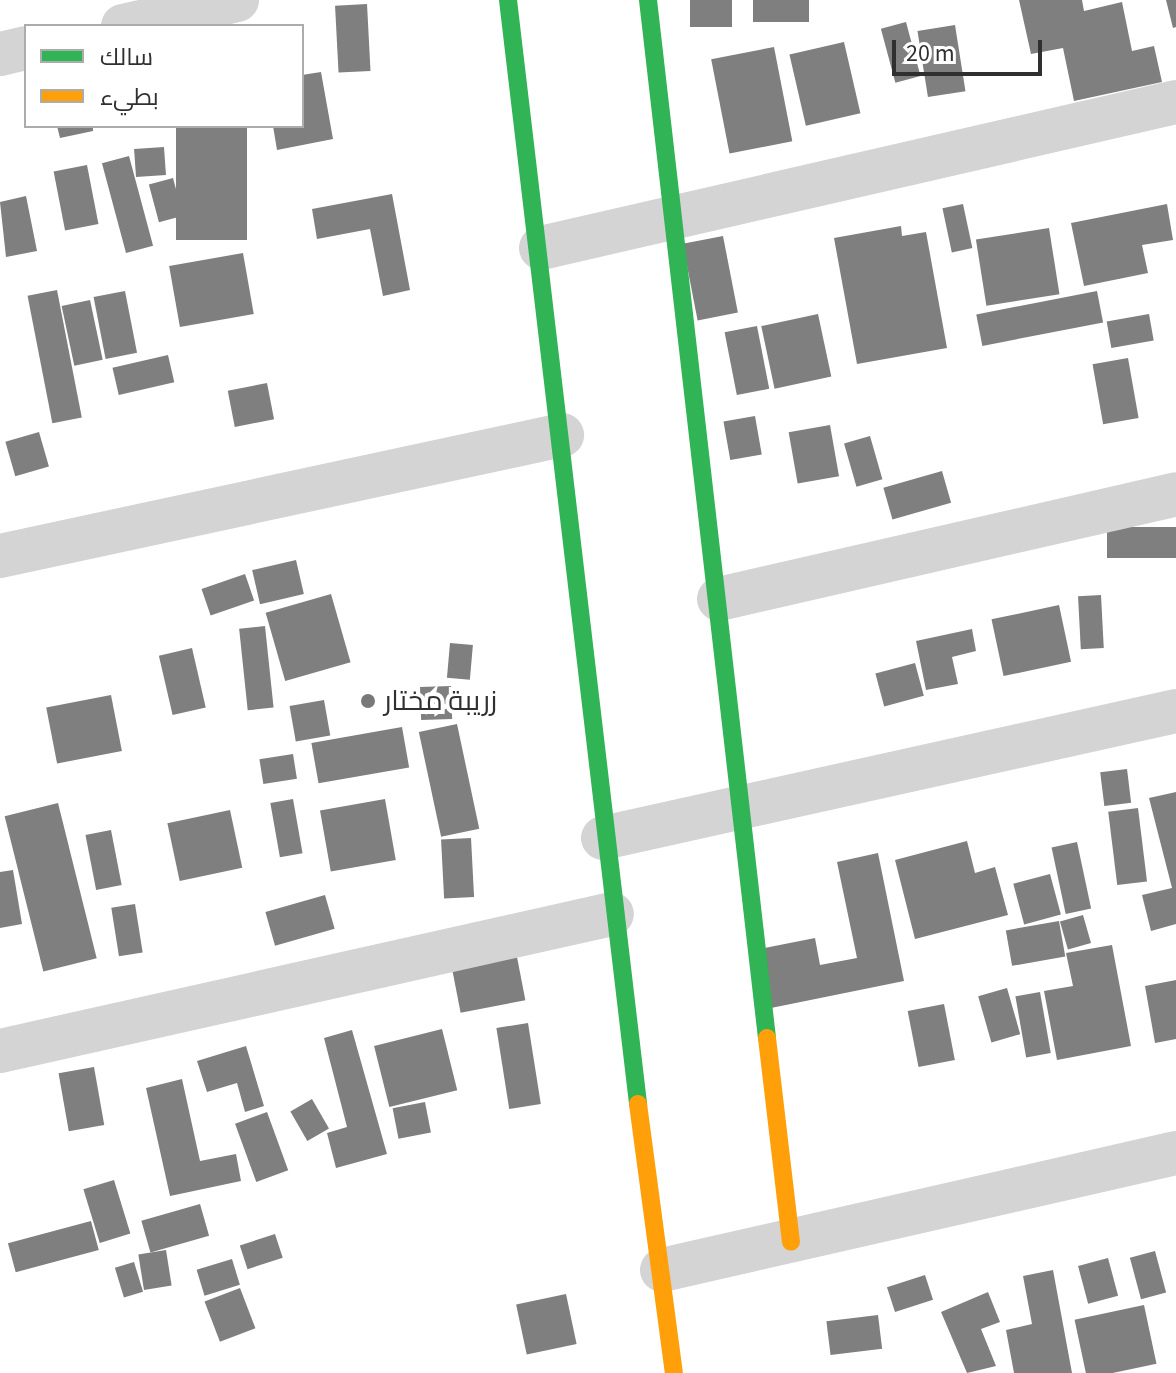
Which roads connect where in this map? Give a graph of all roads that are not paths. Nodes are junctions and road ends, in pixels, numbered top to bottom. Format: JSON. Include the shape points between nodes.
{"nodes":[{"id":1,"x":237,"y":0,"type":"edge"},
{"id":2,"x":508,"y":0,"type":"edge"},
{"id":3,"x":648,"y":0,"type":"edge"},
{"id":4,"x":132,"y":24,"type":"edge"},
{"id":5,"x":24,"y":48,"type":"edge"},
{"id":6,"x":0,"y":54,"type":"edge"},
{"id":7,"x":1176,"y":102,"type":"edge"},
{"id":8,"x":674,"y":218,"type":"junction"},
{"id":9,"x":541,"y":248,"type":"junction"},
{"id":10,"x":562,"y":435,"type":"junction"},
{"id":11,"x":1176,"y":494,"type":"edge"},
{"id":12,"x":0,"y":556,"type":"edge"},
{"id":13,"x":719,"y":599,"type":"junction"},
{"id":14,"x":1176,"y":711,"type":"edge"},
{"id":15,"x":743,"y":807,"type":"junction"},
{"id":16,"x":603,"y":838,"type":"junction"},
{"id":17,"x":612,"y":914,"type":"junction"},
{"id":18,"x":0,"y":1051,"type":"edge"},
{"id":19,"x":1176,"y":1153,"type":"edge"},
{"id":20,"x":791,"y":1242,"type":"junction"},
{"id":21,"x":662,"y":1270,"type":"junction"},
{"id":22,"x":674,"y":1373,"type":"edge"}],
"edges":[{"from":1,"to":4,"type":"street"},
{"from":2,"to":9,"type":"street"},
{"from":3,"to":8,"type":"street"},
{"from":5,"to":6,"type":"street"},
{"from":7,"to":8,"type":"street"},
{"from":8,"to":9,"type":"street"},
{"from":8,"to":13,"type":"street"},
{"from":9,"to":10,"type":"street"},
{"from":10,"to":12,"type":"street"},
{"from":10,"to":16,"type":"street"},
{"from":11,"to":13,"type":"street"},
{"from":13,"to":15,"type":"street"},
{"from":14,"to":15,"type":"street"},
{"from":15,"to":16,"type":"street"},
{"from":15,"to":20,"type":"street"},
{"from":16,"to":17,"type":"street"},
{"from":17,"to":18,"type":"street"},
{"from":17,"to":21,"type":"street"},
{"from":19,"to":20,"type":"street"},
{"from":20,"to":21,"type":"street"},
{"from":21,"to":22,"type":"street"}]}
